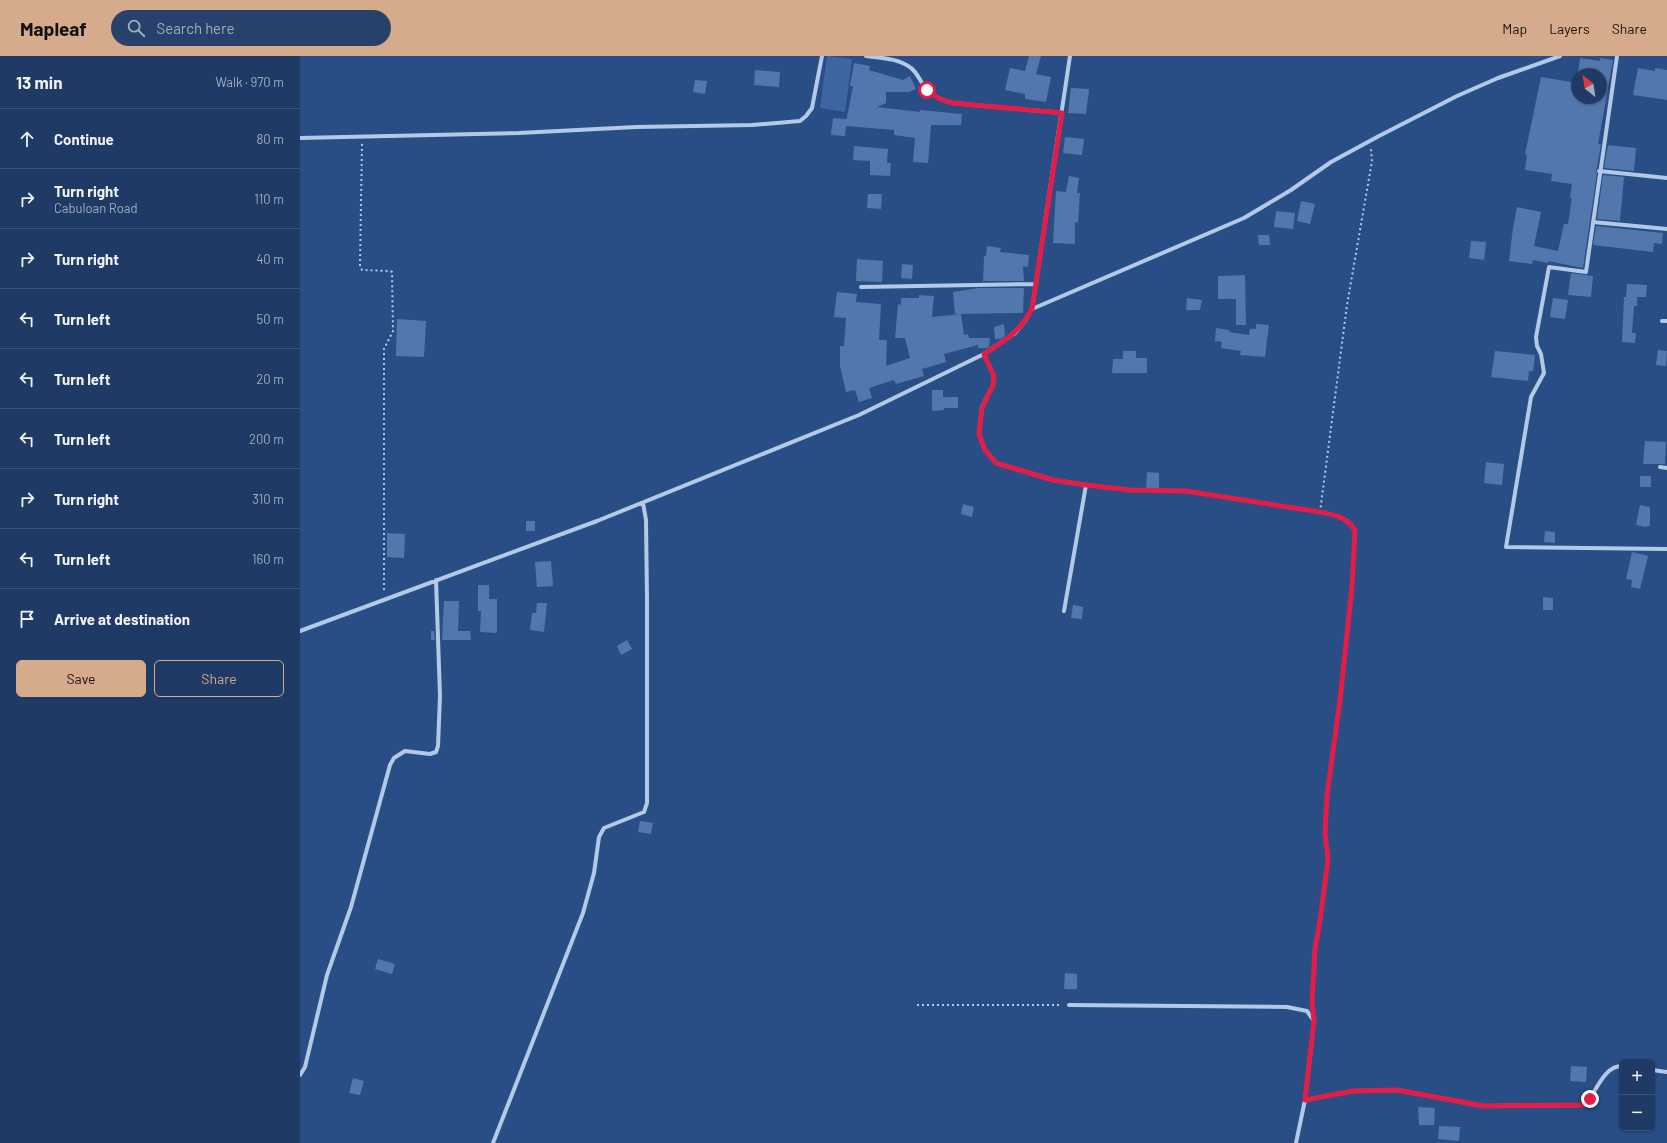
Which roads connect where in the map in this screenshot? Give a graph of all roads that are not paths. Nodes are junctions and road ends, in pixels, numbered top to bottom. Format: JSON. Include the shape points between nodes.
{"nodes":[{"id":1,"x":822,"y":56,"type":"edge"},
{"id":2,"x":866,"y":56,"type":"edge"},
{"id":3,"x":1070,"y":56,"type":"edge"},
{"id":4,"x":1560,"y":56,"type":"edge"},
{"id":5,"x":1617,"y":56,"type":"edge"},
{"id":6,"x":1062,"y":113,"type":"junction"},
{"id":7,"x":300,"y":138,"type":"edge"},
{"id":8,"x":1600,"y":171,"type":"junction"},
{"id":9,"x":1667,"y":178,"type":"edge"},
{"id":10,"x":1593,"y":222,"type":"junction"},
{"id":11,"x":1667,"y":229,"type":"edge"},
{"id":12,"x":1036,"y":284,"type":"junction"},
{"id":13,"x":860,"y":287,"type":"dead end"},
{"id":14,"x":1032,"y":309,"type":"junction"},
{"id":15,"x":984,"y":354,"type":"junction"},
{"id":16,"x":1660,"y":468,"type":"dead end"},
{"id":17,"x":1667,"y":468,"type":"edge"},
{"id":18,"x":643,"y":503,"type":"junction"},
{"id":19,"x":1667,"y":549,"type":"edge"},
{"id":20,"x":436,"y":580,"type":"junction"},
{"id":21,"x":1064,"y":611,"type":"dead end"},
{"id":22,"x":300,"y":631,"type":"edge"},
{"id":23,"x":1069,"y":1005,"type":"road end"},
{"id":24,"x":1619,"y":1066,"type":"edge"},
{"id":25,"x":1655,"y":1070,"type":"edge"},
{"id":26,"x":1667,"y":1072,"type":"edge"},
{"id":27,"x":300,"y":1076,"type":"edge"},
{"id":28,"x":1305,"y":1100,"type":"junction"},
{"id":29,"x":493,"y":1143,"type":"edge"},
{"id":30,"x":1296,"y":1143,"type":"edge"}],
"edges":[{"from":1,"to":7,"type":"street","via":[[812,108],[800,121],[519,133]]},
{"from":2,"to":6,"type":"street","via":[[901,62],[912,69],[927,90],[938,98],[952,103]]},
{"from":3,"to":6,"type":"street"},
{"from":4,"to":14,"type":"street","via":[[1471,90],[1369,142],[1332,162],[1244,218]]},
{"from":5,"to":8,"type":"street"},
{"from":6,"to":12,"type":"street"},
{"from":8,"to":9,"type":"street"},
{"from":8,"to":10,"type":"street"},
{"from":10,"to":11,"type":"street"},
{"from":10,"to":19,"type":"street","via":[[1586,272],[1549,267],[1536,337],[1544,373],[1531,397],[1506,547]]},
{"from":12,"to":13,"type":"street"},
{"from":12,"to":14,"type":"street"},
{"from":14,"to":15,"type":"street","via":[[1015,333]]},
{"from":15,"to":18,"type":"street","via":[[859,415]]},
{"from":15,"to":21,"type":"street","via":[[994,376],[993,385],[982,408],[979,434],[985,450],[996,463],[1053,480],[1086,485]]},
{"from":16,"to":17,"type":"street"},
{"from":18,"to":20,"type":"street"},
{"from":18,"to":29,"type":"street","via":[[646,520],[647,803],[644,812],[604,828],[599,837],[594,873],[583,913]]},
{"from":20,"to":22,"type":"street"},
{"from":20,"to":27,"type":"street","via":[[440,696],[438,746],[436,752],[430,754],[405,751],[394,758],[390,765],[351,907],[327,976],[305,1066]]},
{"from":23,"to":28,"type":"street","via":[[1287,1007],[1307,1011],[1314,1021]]},
{"from":24,"to":28,"type":"street","via":[[1607,1072],[1585,1105],[1484,1106],[1397,1090],[1353,1091]]},
{"from":25,"to":26,"type":"street"},
{"from":28,"to":30,"type":"street"}]}
